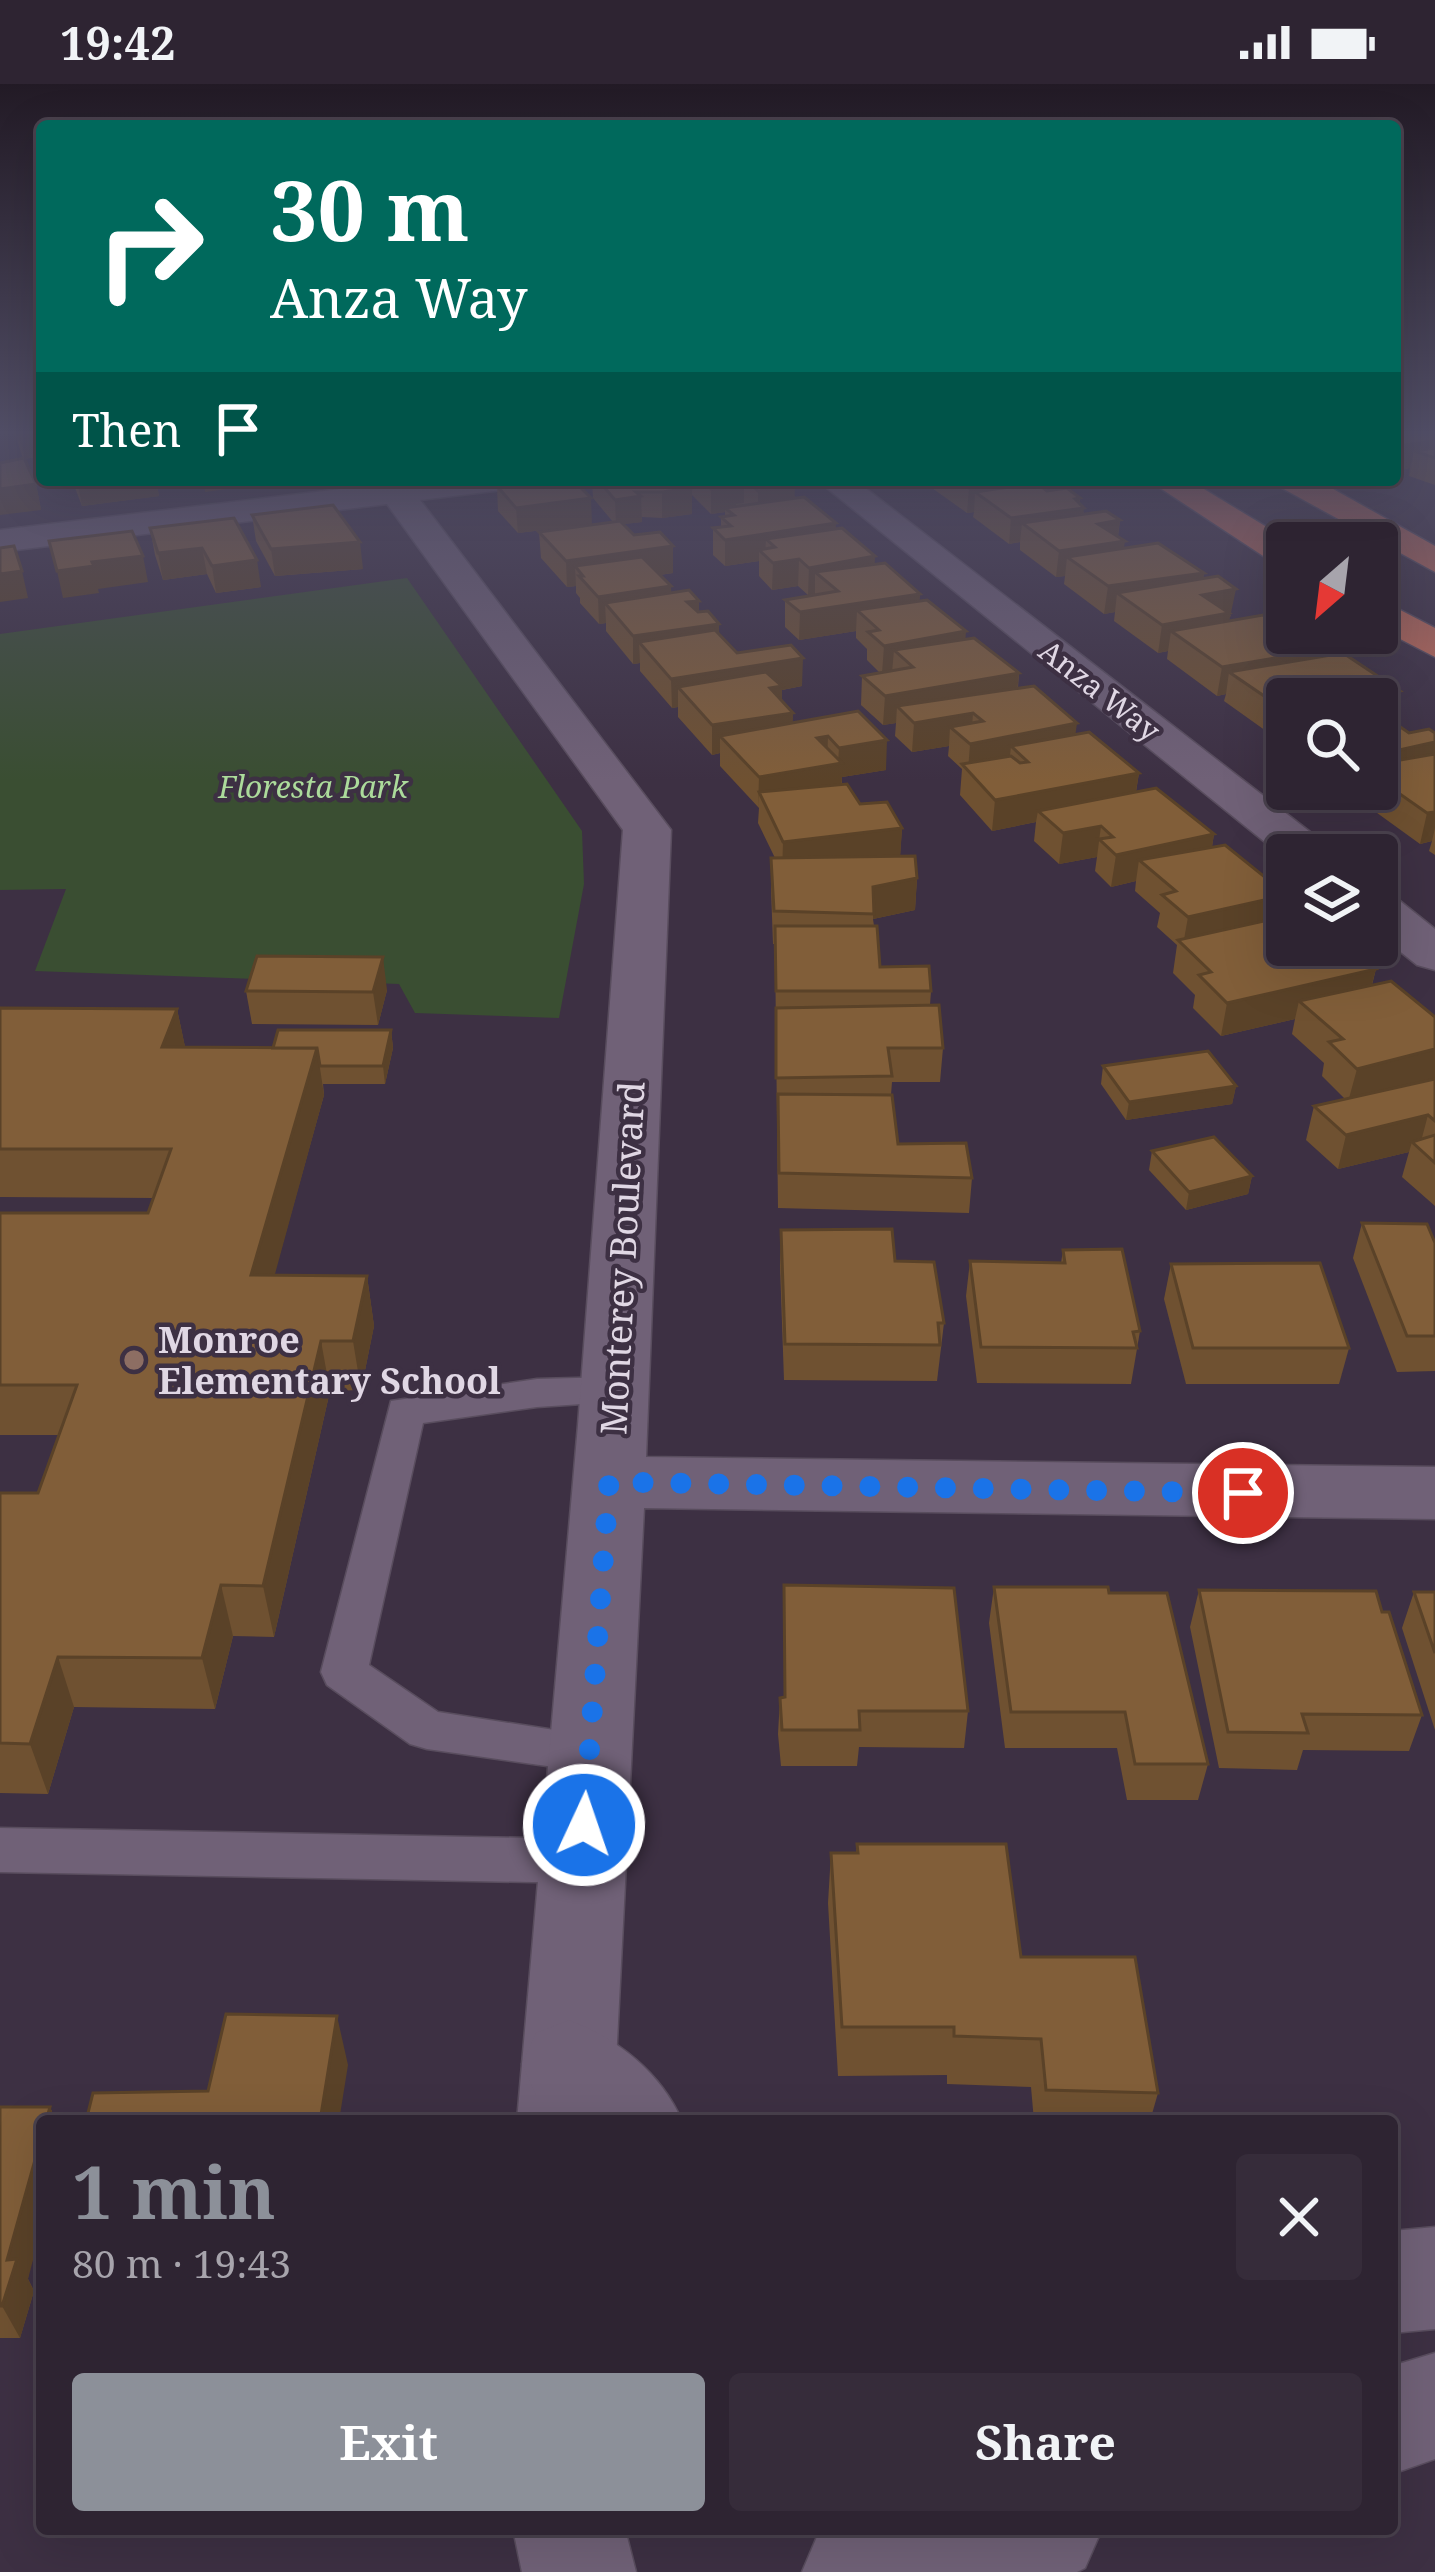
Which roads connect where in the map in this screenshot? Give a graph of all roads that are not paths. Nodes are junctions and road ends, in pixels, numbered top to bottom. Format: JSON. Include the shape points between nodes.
{"nodes":[{"id":1,"x":438,"y":548,"type":"edge"},
{"id":2,"x":920,"y":548,"type":"edge"},
{"id":3,"x":1398,"y":623,"type":"edge"},
{"id":4,"x":1435,"y":645,"type":"edge"},
{"id":5,"x":1283,"y":834,"type":"edge"},
{"id":6,"x":1398,"y":925,"type":"edge"},
{"id":7,"x":1435,"y":954,"type":"edge"},
{"id":8,"x":614,"y":1391,"type":"junction"},
{"id":9,"x":609,"y":1482,"type":"junction"},
{"id":10,"x":1435,"y":1493,"type":"edge"},
{"id":11,"x":589,"y":1752,"type":"junction"},
{"id":12,"x":0,"y":1850,"type":"edge"},
{"id":13,"x":582,"y":1862,"type":"junction"},
{"id":14,"x":589,"y":2102,"type":"edge"},
{"id":15,"x":1435,"y":2278,"type":"edge"},
{"id":16,"x":1398,"y":2281,"type":"edge"},
{"id":17,"x":1435,"y":2406,"type":"edge"},
{"id":18,"x":1398,"y":2418,"type":"edge"},
{"id":19,"x":570,"y":2535,"type":"edge"},
{"id":20,"x":1017,"y":2535,"type":"edge"},
{"id":21,"x":579,"y":2572,"type":"edge"},
{"id":22,"x":859,"y":2572,"type":"edge"}],
"edges":[{"from":1,"to":8,"type":"street","name":"Monterey Boulevard","via":[[647,830]]},
{"from":2,"to":5,"type":"street","name":"Anza Way"},
{"from":3,"to":4,"type":"highway"},
{"from":6,"to":7,"type":"street"},
{"from":8,"to":9,"type":"street","name":"Monterey Boulevard"},
{"from":8,"to":11,"type":"lane","via":[[405,1411],[344,1672],[428,1730]]},
{"from":9,"to":10,"type":"street"},
{"from":9,"to":11,"type":"street","name":"Monterey Boulevard"},
{"from":11,"to":13,"type":"street","name":"Monterey Boulevard"},
{"from":12,"to":13,"type":"lane"},
{"from":13,"to":14,"type":"street","name":"Monterey Boulevard"},
{"from":15,"to":16,"type":"street"},
{"from":17,"to":18,"type":"street"},
{"from":19,"to":21,"type":"street"},
{"from":20,"to":22,"type":"street"}]}
